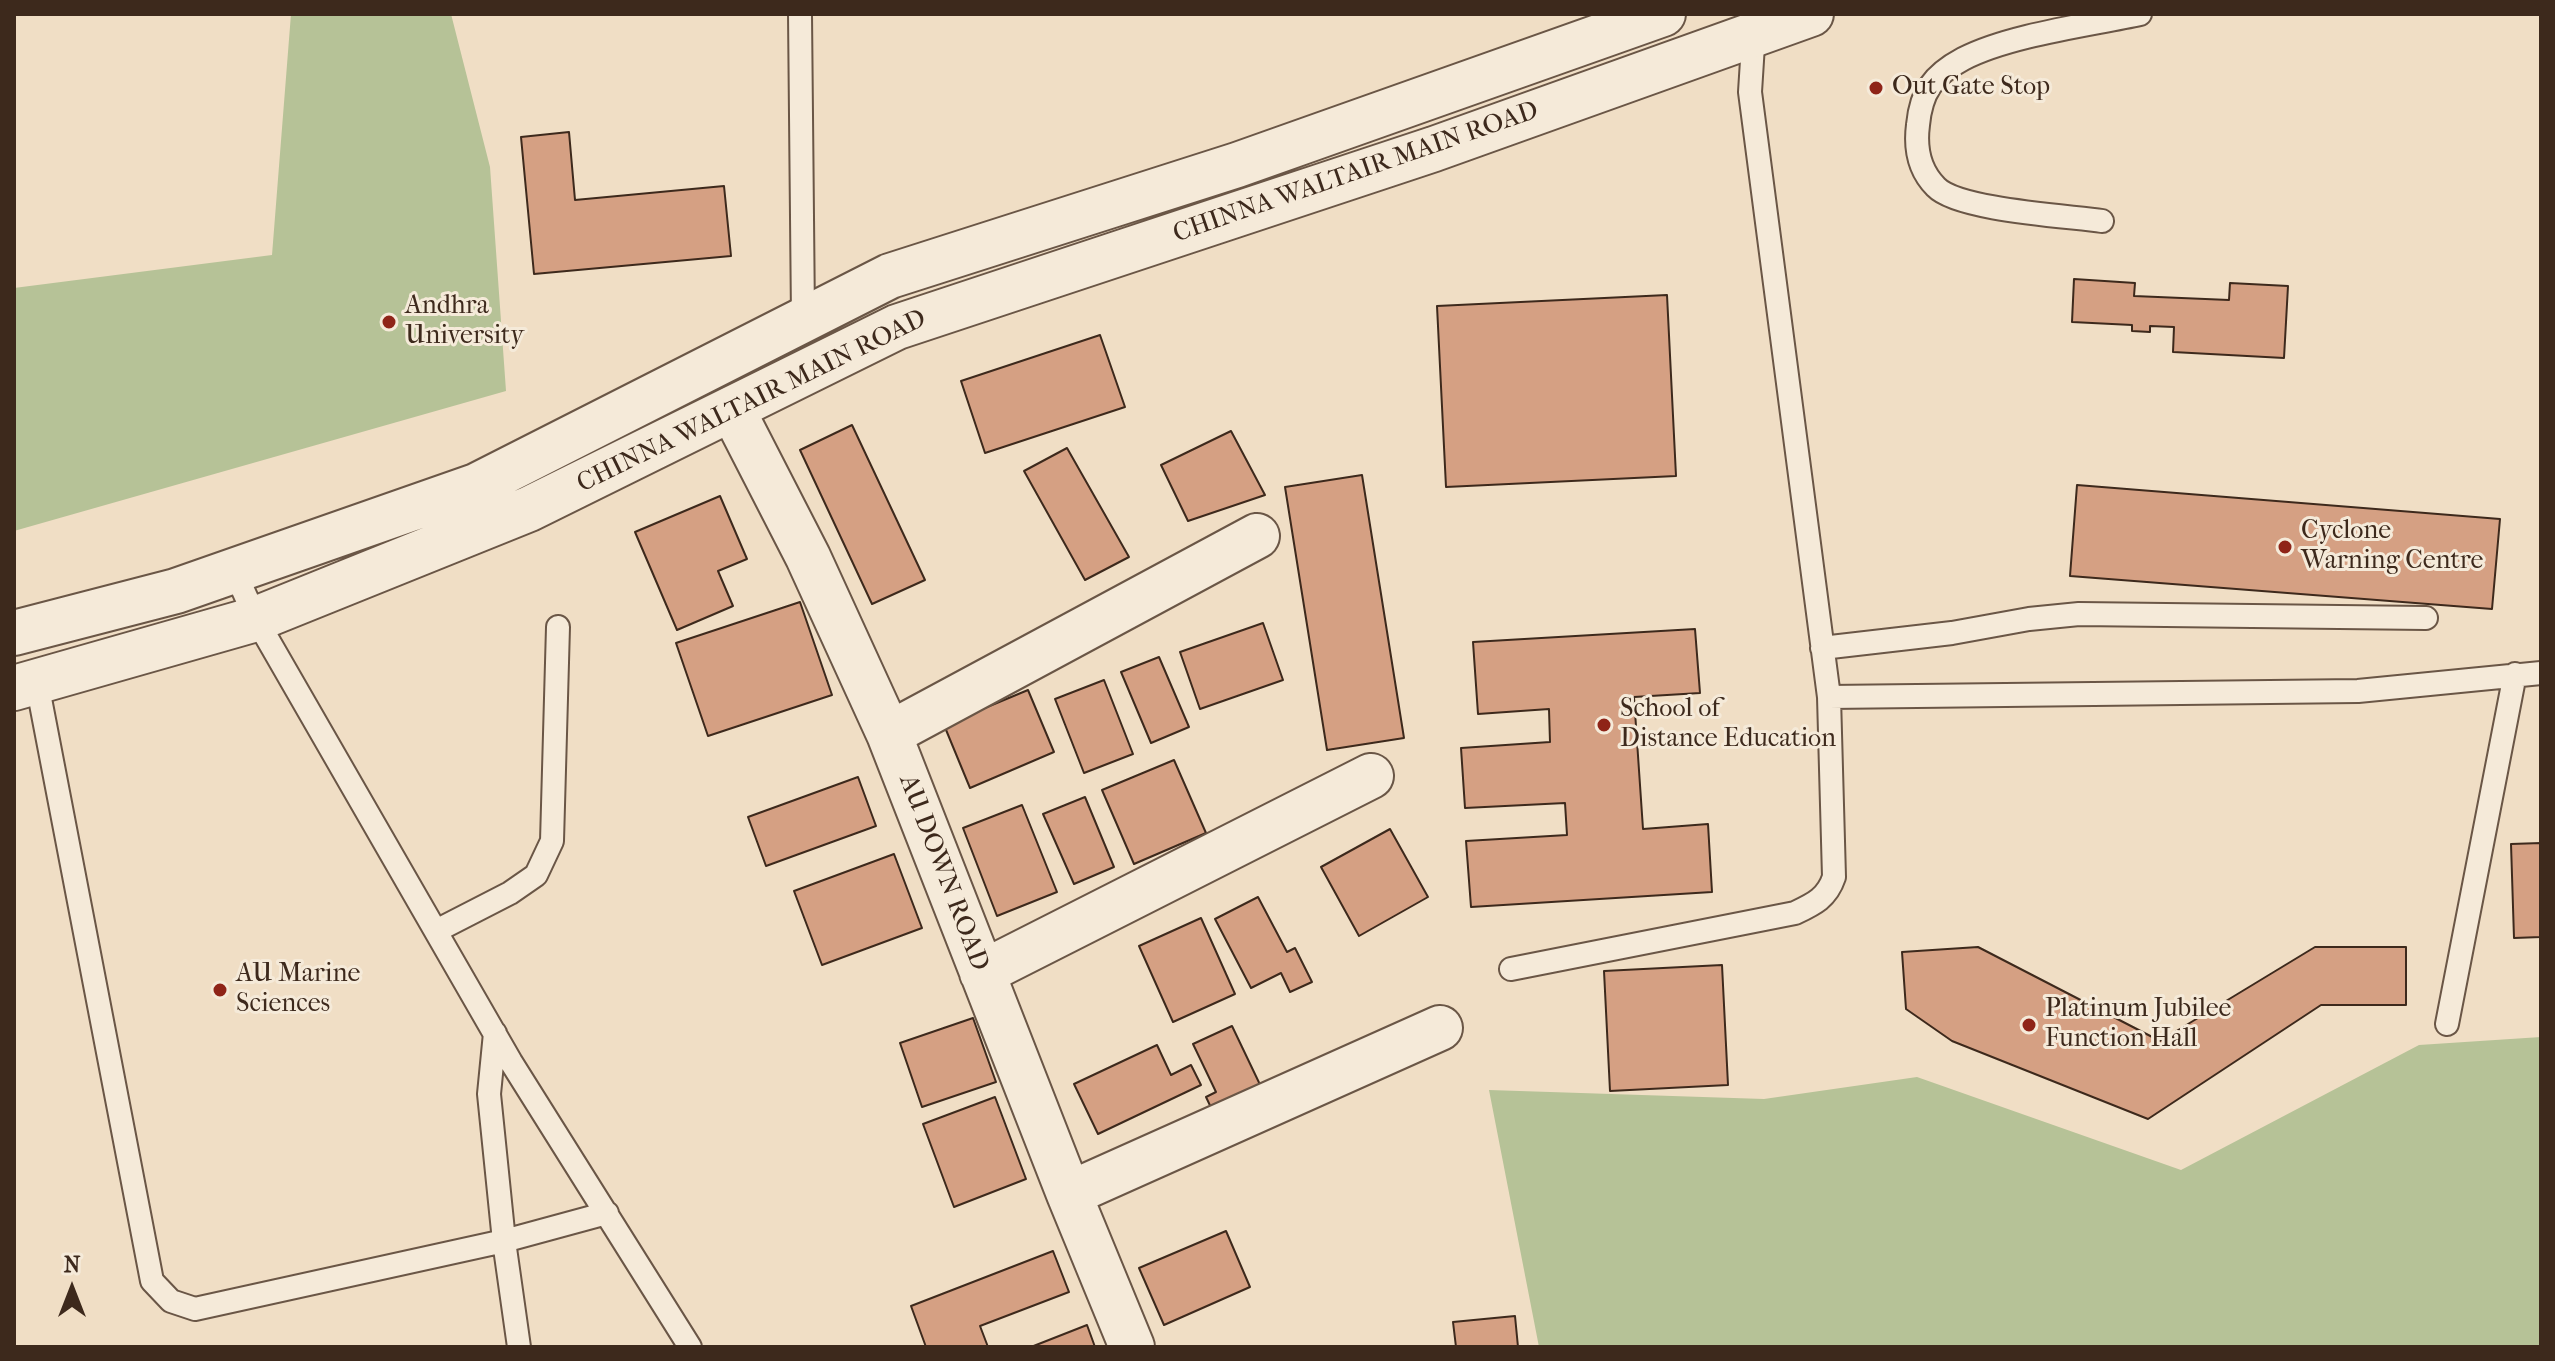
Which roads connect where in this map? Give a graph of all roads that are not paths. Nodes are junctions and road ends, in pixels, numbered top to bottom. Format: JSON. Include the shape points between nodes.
{"nodes":[{"id":1,"x":800,"y":14,"type":"edge"},
{"id":2,"x":1663,"y":14,"type":"edge"},
{"id":3,"x":1811,"y":14,"type":"edge"},
{"id":4,"x":2140,"y":14,"type":"edge"},
{"id":5,"x":1754,"y":24,"type":"edge"},
{"id":6,"x":2102,"y":221,"type":"dead end"},
{"id":7,"x":803,"y":318,"type":"junction"},
{"id":8,"x":732,"y":409,"type":"junction"},
{"id":9,"x":1257,"y":536,"type":"dead end"},
{"id":10,"x":234,"y":570,"type":"junction"},
{"id":11,"x":2426,"y":618,"type":"dead end"},
{"id":12,"x":256,"y":619,"type":"junction"},
{"id":13,"x":558,"y":627,"type":"dead end"},
{"id":14,"x":14,"y":633,"type":"edge"},
{"id":15,"x":1822,"y":648,"type":"junction"},
{"id":16,"x":2541,"y":673,"type":"edge"},
{"id":17,"x":2515,"y":674,"type":"junction"},
{"id":18,"x":26,"y":686,"type":"edge"},
{"id":19,"x":1829,"y":697,"type":"junction"},
{"id":20,"x":889,"y":734,"type":"junction"},
{"id":21,"x":1371,"y":776,"type":"dead end"},
{"id":22,"x":436,"y":931,"type":"junction"},
{"id":23,"x":1511,"y":969,"type":"dead end"},
{"id":24,"x":982,"y":973,"type":"junction"},
{"id":25,"x":2447,"y":1024,"type":"dead end"},
{"id":26,"x":1440,"y":1028,"type":"dead end"},
{"id":27,"x":495,"y":1033,"type":"junction"},
{"id":28,"x":1069,"y":1194,"type":"junction"},
{"id":29,"x":607,"y":1213,"type":"junction"},
{"id":30,"x":504,"y":1241,"type":"junction"},
{"id":31,"x":519,"y":1347,"type":"edge"},
{"id":32,"x":690,"y":1347,"type":"edge"},
{"id":33,"x":1132,"y":1347,"type":"edge"}],
"edges":[{"from":1,"to":7,"type":"lane"},
{"from":2,"to":7,"type":"street","name":"CHINNA WALTAIR MAIN ROAD","via":[[1237,165],[890,276]]},
{"from":3,"to":5,"type":"street","name":"CHINNA WALTAIR MAIN ROAD"},
{"from":4,"to":6,"type":"lane","via":[[2018,40],[1965,58],[1936,75],[1920,102],[1916,139],[1921,168],[1938,189],[1966,202]]},
{"from":5,"to":8,"type":"street","name":"CHINNA WALTAIR MAIN ROAD","via":[[1434,149],[897,327]]},
{"from":5,"to":15,"type":"lane","via":[[1750,92]]},
{"from":7,"to":10,"type":"street","name":"CHINNA WALTAIR MAIN ROAD","via":[[476,486]]},
{"from":8,"to":12,"type":"street","name":"CHINNA WALTAIR MAIN ROAD","via":[[529,509]]},
{"from":8,"to":20,"type":"street","name":"AU DOWN ROAD","via":[[808,557]]},
{"from":9,"to":20,"type":"street"},
{"from":10,"to":12,"type":"lane"},
{"from":10,"to":14,"type":"street","name":"CHINNA WALTAIR MAIN ROAD","via":[[176,591]]},
{"from":11,"to":15,"type":"lane","via":[[2079,614]]},
{"from":12,"to":18,"type":"street","name":"CHINNA WALTAIR MAIN ROAD"},
{"from":12,"to":22,"type":"lane"},
{"from":13,"to":22,"type":"lane","via":[[552,841],[536,875]]},
{"from":15,"to":19,"type":"lane"},
{"from":16,"to":17,"type":"lane"},
{"from":17,"to":19,"type":"lane","via":[[2358,691]]},
{"from":17,"to":25,"type":"lane"},
{"from":18,"to":30,"type":"lane","via":[[152,1281],[171,1301],[195,1309]]},
{"from":19,"to":23,"type":"lane","via":[[1836,861],[1829,891],[1817,903],[1795,913]]},
{"from":20,"to":24,"type":"street","name":"AU DOWN ROAD"},
{"from":21,"to":24,"type":"street"},
{"from":22,"to":27,"type":"lane"},
{"from":24,"to":28,"type":"street","name":"AU DOWN ROAD"},
{"from":26,"to":28,"type":"street"},
{"from":27,"to":29,"type":"lane"},
{"from":27,"to":30,"type":"lane","via":[[489,1094]]},
{"from":28,"to":33,"type":"street","name":"AU DOWN ROAD"},
{"from":29,"to":30,"type":"lane"},
{"from":29,"to":32,"type":"lane"},
{"from":30,"to":31,"type":"lane"}]}
